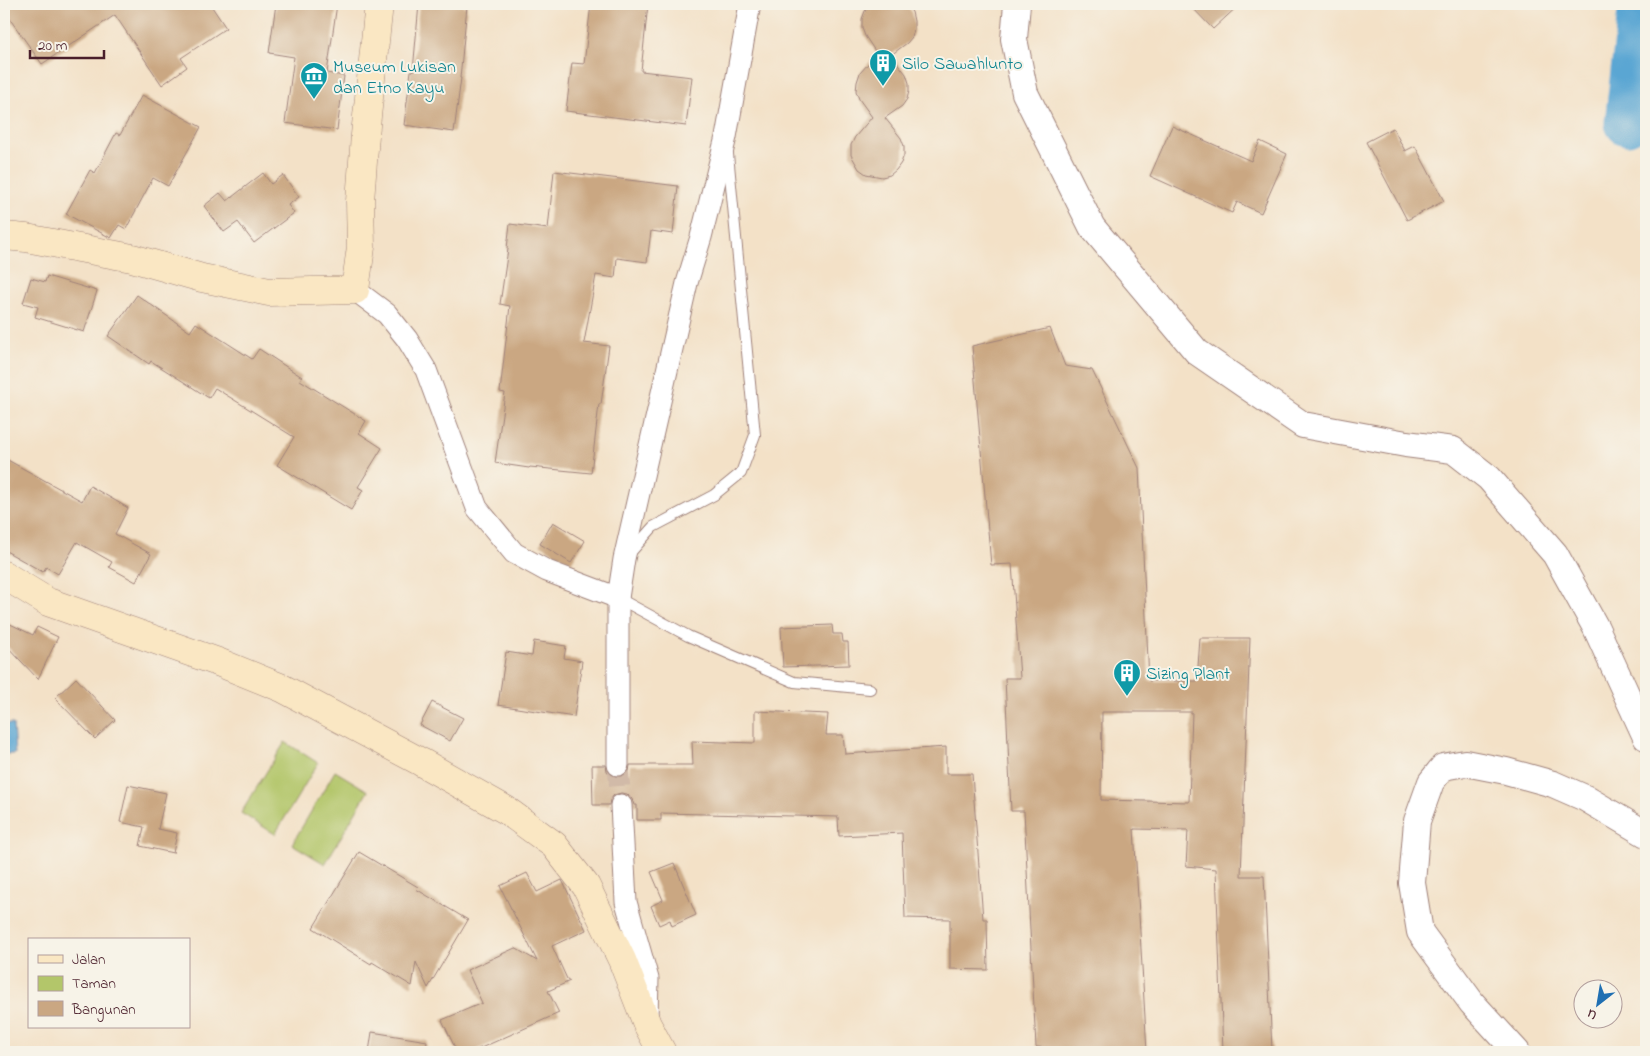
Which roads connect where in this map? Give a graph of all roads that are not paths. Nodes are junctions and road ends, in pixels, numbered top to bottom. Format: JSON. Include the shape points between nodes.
{"nodes":[{"id":1,"x":379,"y":4,"type":"edge"},
{"id":2,"x":750,"y":4,"type":"edge"},
{"id":3,"x":1017,"y":4,"type":"edge"},
{"id":4,"x":726,"y":137,"type":"junction"},
{"id":5,"x":4,"y":236,"type":"edge"},
{"id":6,"x":355,"y":290,"type":"junction"},
{"id":7,"x":624,"y":559,"type":"junction"},
{"id":8,"x":4,"y":576,"type":"edge"},
{"id":9,"x":618,"y":598,"type":"junction"},
{"id":10,"x":870,"y":689,"type":"dead end"},
{"id":11,"x":1646,"y":737,"type":"edge"},
{"id":12,"x":618,"y":765,"type":"tunnel mouth"},
{"id":13,"x":621,"y":805,"type":"tunnel mouth"},
{"id":14,"x":1646,"y":834,"type":"edge"},
{"id":15,"x":647,"y":1024,"type":"junction"},
{"id":16,"x":662,"y":1052,"type":"edge"},
{"id":17,"x":1517,"y":1052,"type":"edge"}],
"edges":[{"from":1,"to":6,"type":"main road","via":[[365,135],[360,200],[361,247]]},
{"from":2,"to":4,"type":"street"},
{"from":3,"to":11,"type":"street","via":[[1014,40],[1025,93],[1092,227],[1197,352],[1303,425],[1453,450],[1489,478],[1555,554],[1596,628]]},
{"from":4,"to":7,"type":"street","via":[[687,283]]},
{"from":4,"to":7,"type":"lane","via":[[755,435],[741,474],[714,495],[653,527]]},
{"from":5,"to":6,"type":"main road","via":[[132,258],[202,278],[269,292]]},
{"from":6,"to":9,"type":"street","via":[[387,314],[426,370],[477,508],[514,553],[547,571]]},
{"from":7,"to":9,"type":"street"},
{"from":8,"to":15,"type":"main road","via":[[48,602],[282,688],[506,810],[554,845],[586,886],[622,960]]},
{"from":9,"to":10,"type":"lane","via":[[688,636],[794,682]]},
{"from":9,"to":12,"type":"street"},
{"from":13,"to":15,"type":"street","via":[[626,902],[648,980]]},
{"from":14,"to":17,"type":"street","via":[[1586,798],[1553,784],[1506,771],[1465,763],[1443,767],[1432,782],[1417,820],[1412,883],[1420,932],[1472,1003]]},
{"from":15,"to":16,"type":"main road"}]}
